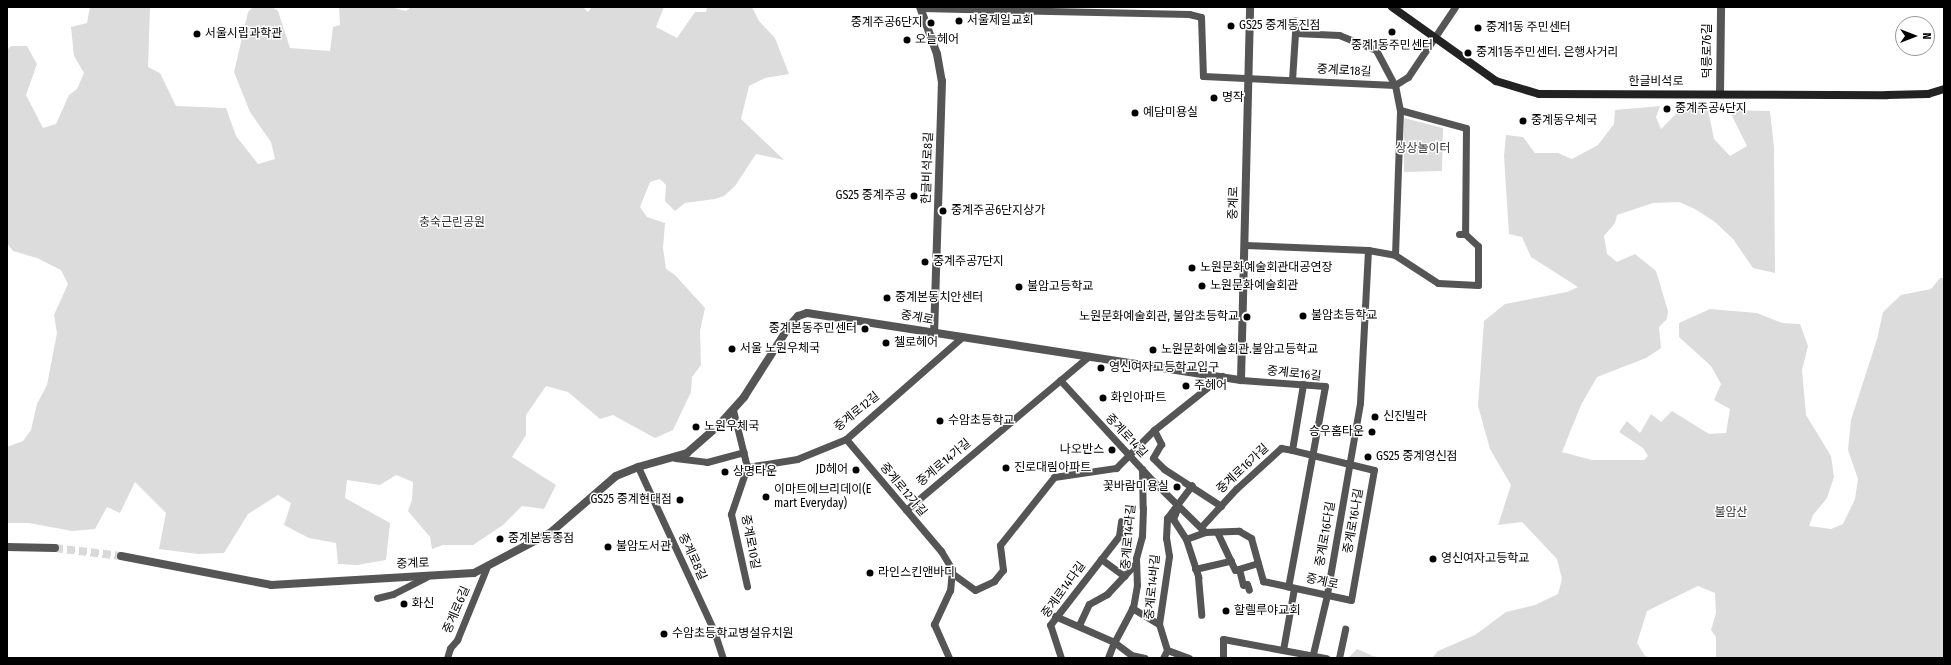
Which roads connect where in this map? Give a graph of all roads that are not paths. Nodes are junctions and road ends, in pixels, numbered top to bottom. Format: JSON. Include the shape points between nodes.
{"nodes":[{"id":1,"x":920,"y":7,"type":"edge"},
{"id":2,"x":1250,"y":7,"type":"edge"},
{"id":3,"x":1392,"y":7,"type":"edge"},
{"id":4,"x":1454,"y":7,"type":"edge"},
{"id":5,"x":1721,"y":7,"type":"edge"},
{"id":6,"x":1295,"y":20,"type":"dead end"},
{"id":7,"x":1295,"y":33,"type":"junction"},
{"id":8,"x":1434,"y":37,"type":"junction"},
{"id":9,"x":1249,"y":77,"type":"junction"},
{"id":10,"x":1292,"y":80,"type":"junction"},
{"id":11,"x":1395,"y":85,"type":"junction"},
{"id":12,"x":1944,"y":89,"type":"edge"},
{"id":13,"x":1720,"y":94,"type":"junction"},
{"id":14,"x":1400,"y":110,"type":"junction"},
{"id":15,"x":1245,"y":245,"type":"junction"},
{"id":16,"x":1368,"y":250,"type":"junction"},
{"id":17,"x":1395,"y":255,"type":"junction"},
{"id":18,"x":934,"y":333,"type":"junction"},
{"id":19,"x":962,"y":337,"type":"junction"},
{"id":20,"x":1089,"y":356,"type":"junction"},
{"id":21,"x":1222,"y":376,"type":"junction"},
{"id":22,"x":1060,"y":380,"type":"junction"},
{"id":23,"x":1241,"y":380,"type":"junction"},
{"id":24,"x":1303,"y":384,"type":"junction"},
{"id":25,"x":733,"y":410,"type":"junction"},
{"id":26,"x":1154,"y":430,"type":"junction"},
{"id":27,"x":846,"y":438,"type":"junction"},
{"id":28,"x":1292,"y":450,"type":"junction"},
{"id":29,"x":744,"y":452,"type":"junction"},
{"id":30,"x":1128,"y":453,"type":"junction"},
{"id":31,"x":1313,"y":455,"type":"junction"},
{"id":32,"x":675,"y":458,"type":"junction"},
{"id":33,"x":1350,"y":464,"type":"junction"},
{"id":34,"x":638,"y":467,"type":"junction"},
{"id":35,"x":747,"y":467,"type":"junction"},
{"id":36,"x":1142,"y":469,"type":"junction"},
{"id":37,"x":1192,"y":485,"type":"junction"},
{"id":38,"x":1178,"y":505,"type":"junction"},
{"id":39,"x":1221,"y":506,"type":"junction"},
{"id":40,"x":906,"y":510,"type":"junction"},
{"id":41,"x":1121,"y":521,"type":"dead end"},
{"id":42,"x":1203,"y":530,"type":"junction"},
{"id":43,"x":1217,"y":532,"type":"junction"},
{"id":44,"x":1186,"y":539,"type":"junction"},
{"id":45,"x":7,"y":547,"type":"edge"},
{"id":46,"x":55,"y":548,"type":"tunnel mouth"},
{"id":47,"x":121,"y":556,"type":"tunnel mouth"},
{"id":48,"x":1101,"y":559,"type":"junction"},
{"id":49,"x":1231,"y":561,"type":"junction"},
{"id":50,"x":1136,"y":563,"type":"junction"},
{"id":51,"x":1258,"y":563,"type":"junction"},
{"id":52,"x":486,"y":569,"type":"junction"},
{"id":53,"x":1195,"y":569,"type":"junction"},
{"id":54,"x":1239,"y":569,"type":"junction"},
{"id":55,"x":953,"y":574,"type":"junction"},
{"id":56,"x":1124,"y":576,"type":"junction"},
{"id":57,"x":426,"y":577,"type":"junction"},
{"id":58,"x":747,"y":586,"type":"dead end"},
{"id":59,"x":1291,"y":588,"type":"junction"},
{"id":60,"x":1249,"y":590,"type":"dead end"},
{"id":61,"x":1327,"y":595,"type":"junction"},
{"id":62,"x":377,"y":598,"type":"dead end"},
{"id":63,"x":1351,"y":600,"type":"joint"},
{"id":64,"x":1132,"y":608,"type":"junction"},
{"id":65,"x":1201,"y":615,"type":"dead end"},
{"id":66,"x":1055,"y":616,"type":"junction"},
{"id":67,"x":1159,"y":624,"type":"junction"},
{"id":68,"x":1079,"y":625,"type":"junction"},
{"id":69,"x":1345,"y":629,"type":"dead end"},
{"id":70,"x":1114,"y":642,"type":"junction"},
{"id":71,"x":1167,"y":650,"type":"junction"},
{"id":72,"x":1283,"y":650,"type":"junction"},
{"id":73,"x":1131,"y":657,"type":"edge"},
{"id":74,"x":1313,"y":657,"type":"edge"},
{"id":75,"x":447,"y":658,"type":"edge"},
{"id":76,"x":723,"y":658,"type":"edge"},
{"id":77,"x":949,"y":658,"type":"edge"},
{"id":78,"x":1061,"y":658,"type":"edge"},
{"id":79,"x":1108,"y":658,"type":"edge"},
{"id":80,"x":1145,"y":658,"type":"edge"},
{"id":81,"x":1163,"y":658,"type":"edge"},
{"id":82,"x":1189,"y":658,"type":"edge"},
{"id":83,"x":1223,"y":658,"type":"edge"},
{"id":84,"x":1326,"y":658,"type":"edge"},
{"id":85,"x":1339,"y":658,"type":"edge"}],
"edges":[{"from":1,"to":9,"type":"street","name":"중계로18길","via":[[1189,14],[1201,18],[1203,76]]},
{"from":1,"to":18,"type":"street","name":"한글비석로8길","via":[[937,54],[942,81]]},
{"from":2,"to":9,"type":"street","name":"중계로"},
{"from":3,"to":8,"type":"main road","name":"한글비석로"},
{"from":4,"to":8,"type":"street"},
{"from":5,"to":13,"type":"street","name":"덕릉로76길"},
{"from":6,"to":7,"type":"street"},
{"from":7,"to":10,"type":"street"},
{"from":7,"to":11,"type":"street","name":"중계로18길","via":[[1339,35],[1376,50]]},
{"from":8,"to":11,"type":"street","via":[[1408,77]]},
{"from":8,"to":13,"type":"main road","name":"한글비석로","via":[[1496,81],[1539,94]]},
{"from":9,"to":10,"type":"street","name":"중계로18길"},
{"from":9,"to":15,"type":"street","name":"중계로"},
{"from":10,"to":11,"type":"street","name":"중계로18길"},
{"from":11,"to":14,"type":"street"},
{"from":12,"to":13,"type":"main road","name":"한글비석로","via":[[1928,94],[1902,95]]},
{"from":14,"to":17,"type":"street"},
{"from":14,"to":17,"type":"street","via":[[1466,128],[1462,234],[1478,246],[1478,285],[1438,283]]},
{"from":15,"to":16,"type":"street"},
{"from":15,"to":23,"type":"street","name":"중계로"},
{"from":16,"to":17,"type":"street"},
{"from":16,"to":33,"type":"street","via":[[1360,403]]},
{"from":18,"to":19,"type":"street","name":"중계로"},
{"from":18,"to":25,"type":"street","name":"중계로","via":[[811,313],[798,316]]},
{"from":19,"to":20,"type":"street","name":"중계로"},
{"from":19,"to":27,"type":"street","name":"중계로12길"},
{"from":20,"to":21,"type":"street","name":"중계로"},
{"from":20,"to":22,"type":"street","name":"중계로14가길"},
{"from":21,"to":23,"type":"street","name":"중계로"},
{"from":21,"to":26,"type":"street"},
{"from":22,"to":30,"type":"street","name":"중계로14길"},
{"from":22,"to":40,"type":"street","name":"중계로14가길"},
{"from":23,"to":24,"type":"street","name":"중계로16길"},
{"from":24,"to":28,"type":"street"},
{"from":24,"to":31,"type":"street","name":"중계로16길","via":[[1325,386]]},
{"from":25,"to":29,"type":"street"},
{"from":25,"to":32,"type":"street","name":"중계로","via":[[687,453]]},
{"from":26,"to":30,"type":"street"},
{"from":26,"to":37,"type":"street","via":[[1161,444],[1153,458],[1164,469]]},
{"from":27,"to":35,"type":"street","name":"중계로12길","via":[[797,459]]},
{"from":27,"to":40,"type":"street","name":"중계로12가길"},
{"from":28,"to":31,"type":"street"},
{"from":28,"to":39,"type":"street","name":"중계로16가길","via":[[1281,448]]},
{"from":29,"to":32,"type":"street","name":"중계로","via":[[707,462]]},
{"from":29,"to":35,"type":"street"},
{"from":30,"to":36,"type":"street","name":"중계로14길"},
{"from":30,"to":55,"type":"street","via":[[1116,468],[1054,477],[1000,546],[1003,570],[994,581],[975,590]]},
{"from":31,"to":33,"type":"street","name":"중계로16나길"},
{"from":31,"to":59,"type":"street","name":"중계로16길"},
{"from":32,"to":34,"type":"street","name":"중계로"},
{"from":33,"to":61,"type":"street","name":"중계로16다길"},
{"from":33,"to":63,"type":"street","name":"중계로16나길","via":[[1374,470]]},
{"from":34,"to":52,"type":"street","name":"중계로","via":[[616,476],[550,533]]},
{"from":34,"to":76,"type":"street","name":"중계로8길","via":[[714,631]]},
{"from":35,"to":58,"type":"street","name":"중계로10길","via":[[731,514]]},
{"from":36,"to":38,"type":"street","name":"중계로14길"},
{"from":36,"to":50,"type":"street","name":"중계로14라길","via":[[1142,536]]},
{"from":37,"to":38,"type":"street"},
{"from":37,"to":39,"type":"street"},
{"from":38,"to":42,"type":"street","name":"중계로14길"},
{"from":38,"to":44,"type":"street","via":[[1173,519]]},
{"from":38,"to":67,"type":"street","name":"중계로14바길","via":[[1167,518],[1166,538],[1169,556]]},
{"from":39,"to":42,"type":"street","name":"중계로16가길"},
{"from":40,"to":55,"type":"street","name":"중계로12가길","via":[[944,555]]},
{"from":41,"to":48,"type":"street","name":"중계로14다길","via":[[1119,536]]},
{"from":42,"to":43,"type":"street"},
{"from":42,"to":44,"type":"street"},
{"from":43,"to":49,"type":"street"},
{"from":43,"to":51,"type":"street","via":[[1239,531],[1251,538]]},
{"from":44,"to":53,"type":"street"},
{"from":45,"to":46,"type":"street"},
{"from":47,"to":57,"type":"street","name":"중계로","via":[[271,585]]},
{"from":48,"to":56,"type":"street","name":"중계로14다길"},
{"from":48,"to":66,"type":"street","name":"중계로14다길"},
{"from":49,"to":53,"type":"street"},
{"from":49,"to":54,"type":"street","via":[[1235,570]]},
{"from":50,"to":56,"type":"street"},
{"from":50,"to":64,"type":"street","name":"중계로14라길","via":[[1137,585]]},
{"from":51,"to":54,"type":"street"},
{"from":51,"to":59,"type":"street","via":[[1263,581]]},
{"from":52,"to":57,"type":"street","name":"중계로","via":[[474,573]]},
{"from":52,"to":75,"type":"street","name":"중계로6길"},
{"from":53,"to":65,"type":"street"},
{"from":54,"to":60,"type":"street","via":[[1243,584],[1247,584]]},
{"from":55,"to":77,"type":"street","via":[[950,590],[934,624]]},
{"from":56,"to":68,"type":"street","via":[[1107,594],[1089,604]]},
{"from":57,"to":62,"type":"street","via":[[393,594]]},
{"from":59,"to":61,"type":"street","name":"중계로"},
{"from":59,"to":72,"type":"street","name":"중계로16길"},
{"from":61,"to":63,"type":"street","name":"중계로"},
{"from":61,"to":74,"type":"street","name":"중계로16다길"},
{"from":64,"to":67,"type":"street"},
{"from":64,"to":70,"type":"street","name":"중계로14라길"},
{"from":66,"to":68,"type":"street"},
{"from":66,"to":78,"type":"street","name":"중계로14다길","via":[[1050,624]]},
{"from":67,"to":71,"type":"street","name":"중계로14바길"},
{"from":68,"to":70,"type":"street"},
{"from":69,"to":85,"type":"street"},
{"from":70,"to":73,"type":"street"},
{"from":70,"to":79,"type":"street","name":"중계로14라길"},
{"from":71,"to":81,"type":"street"},
{"from":71,"to":82,"type":"street"},
{"from":72,"to":74,"type":"street"},
{"from":72,"to":83,"type":"street","via":[[1223,639]]},
{"from":73,"to":80,"type":"street"},
{"from":74,"to":84,"type":"street"}]}
